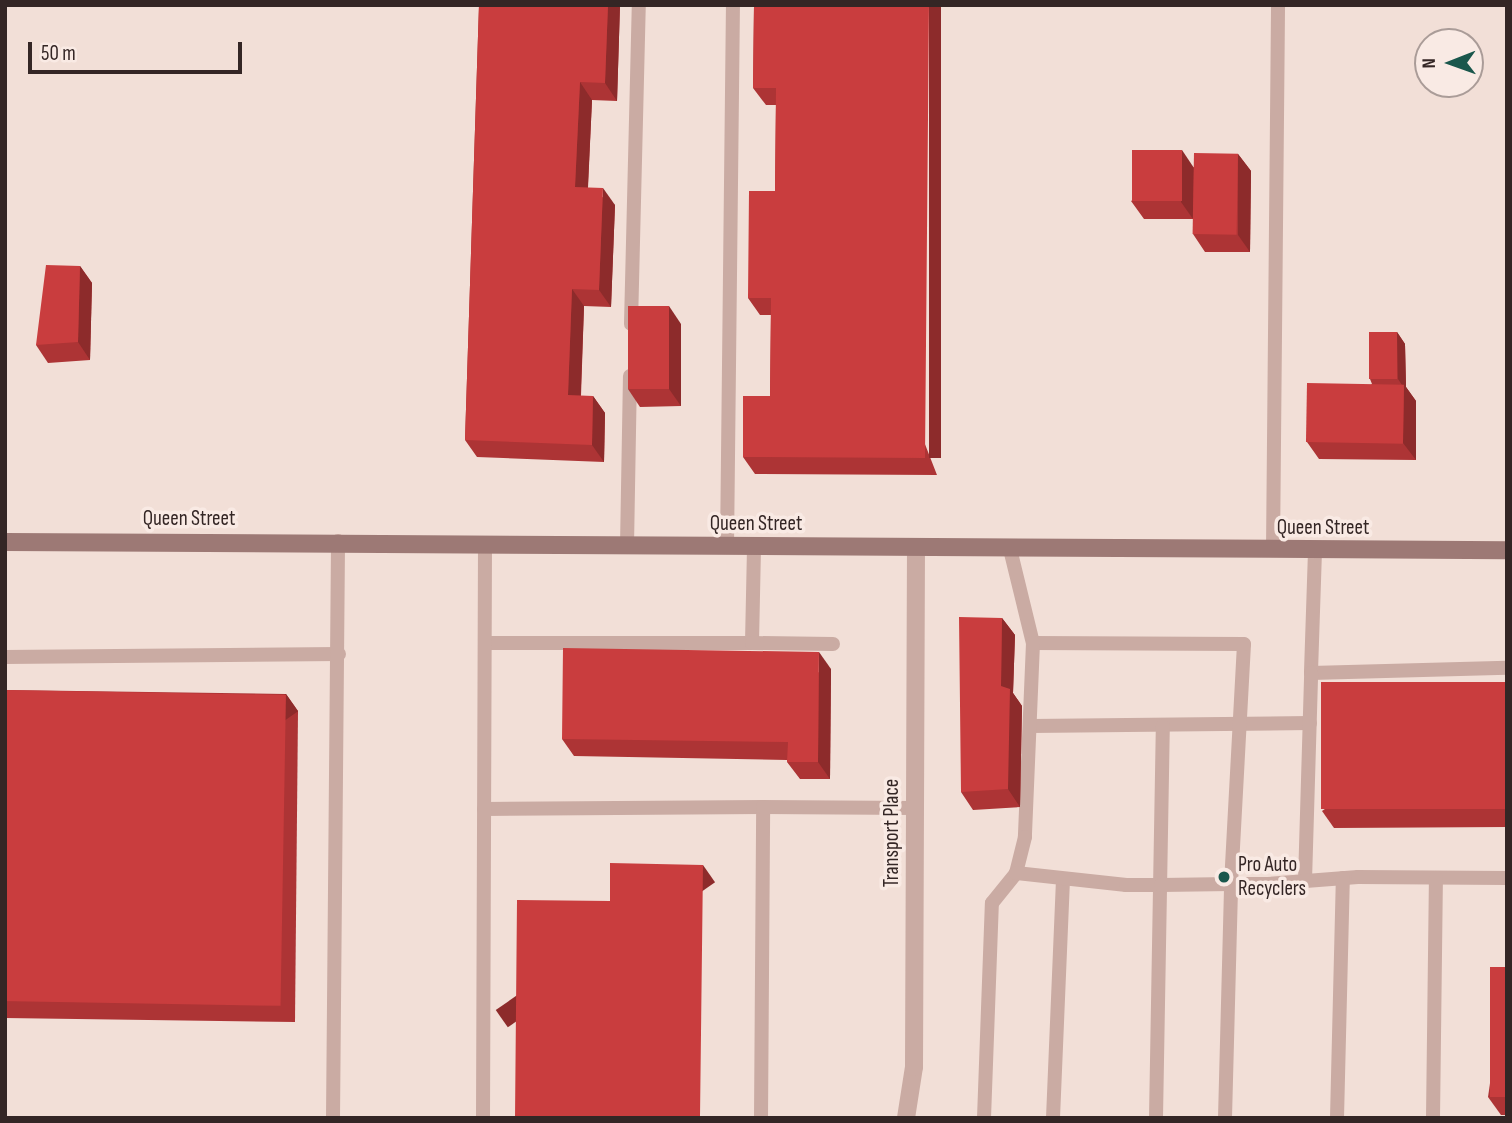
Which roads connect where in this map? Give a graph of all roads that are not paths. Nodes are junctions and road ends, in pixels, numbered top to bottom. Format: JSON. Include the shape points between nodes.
{"nodes":[{"id":1,"x":639,"y":5,"type":"edge"},
{"id":2,"x":733,"y":5,"type":"edge"},
{"id":3,"x":1279,"y":5,"type":"edge"},
{"id":4,"x":338,"y":541,"type":"junction"},
{"id":5,"x":5,"y":542,"type":"edge"},
{"id":6,"x":485,"y":544,"type":"junction"},
{"id":7,"x":627,"y":546,"type":"junction"},
{"id":8,"x":727,"y":547,"type":"junction"},
{"id":9,"x":754,"y":547,"type":"junction"},
{"id":10,"x":916,"y":548,"type":"junction"},
{"id":11,"x":1010,"y":549,"type":"junction"},
{"id":12,"x":1273,"y":550,"type":"junction"},
{"id":13,"x":1507,"y":550,"type":"edge"},
{"id":14,"x":1315,"y":551,"type":"junction"},
{"id":15,"x":485,"y":643,"type":"junction"},
{"id":16,"x":752,"y":643,"type":"junction"},
{"id":17,"x":1033,"y":643,"type":"junction"},
{"id":18,"x":833,"y":644,"type":"dead end"},
{"id":19,"x":339,"y":654,"type":"junction"},
{"id":20,"x":5,"y":657,"type":"edge"},
{"id":21,"x":1507,"y":668,"type":"edge"},
{"id":22,"x":1311,"y":673,"type":"junction"},
{"id":23,"x":1310,"y":723,"type":"junction"},
{"id":24,"x":1031,"y":726,"type":"junction"},
{"id":25,"x":1163,"y":726,"type":"junction"},
{"id":26,"x":1240,"y":726,"type":"junction"},
{"id":27,"x":763,"y":807,"type":"junction"},
{"id":28,"x":915,"y":808,"type":"junction"},
{"id":29,"x":484,"y":809,"type":"junction"},
{"id":30,"x":1016,"y":873,"type":"junction"},
{"id":31,"x":1436,"y":877,"type":"junction"},
{"id":32,"x":1343,"y":878,"type":"junction"},
{"id":33,"x":1507,"y":878,"type":"edge"},
{"id":34,"x":1063,"y":881,"type":"junction"},
{"id":35,"x":1305,"y":881,"type":"junction"},
{"id":36,"x":1161,"y":884,"type":"junction"},
{"id":37,"x":1231,"y":884,"type":"junction"},
{"id":38,"x":333,"y":1118,"type":"edge"},
{"id":39,"x":483,"y":1118,"type":"edge"},
{"id":40,"x":761,"y":1118,"type":"edge"},
{"id":41,"x":906,"y":1118,"type":"edge"},
{"id":42,"x":984,"y":1118,"type":"edge"},
{"id":43,"x":1053,"y":1118,"type":"edge"},
{"id":44,"x":1156,"y":1118,"type":"edge"},
{"id":45,"x":1225,"y":1118,"type":"edge"},
{"id":46,"x":1337,"y":1118,"type":"edge"},
{"id":47,"x":1433,"y":1118,"type":"edge"}],
"edges":[{"from":1,"to":7,"type":"lane"},
{"from":2,"to":8,"type":"lane"},
{"from":3,"to":12,"type":"lane"},
{"from":4,"to":5,"type":"street","name":"Queen Street"},
{"from":4,"to":6,"type":"street","name":"Queen Street"},
{"from":4,"to":19,"type":"lane"},
{"from":6,"to":7,"type":"street","name":"Queen Street"},
{"from":6,"to":15,"type":"lane"},
{"from":7,"to":8,"type":"street","name":"Queen Street"},
{"from":8,"to":9,"type":"street","name":"Queen Street"},
{"from":9,"to":10,"type":"street","name":"Queen Street"},
{"from":9,"to":16,"type":"lane"},
{"from":10,"to":11,"type":"street","name":"Queen Street"},
{"from":10,"to":28,"type":"street","name":"Transport Place"},
{"from":11,"to":12,"type":"street","name":"Queen Street"},
{"from":11,"to":17,"type":"lane"},
{"from":12,"to":14,"type":"street","name":"Queen Street"},
{"from":13,"to":14,"type":"street","name":"Queen Street"},
{"from":14,"to":22,"type":"lane"},
{"from":15,"to":16,"type":"lane"},
{"from":15,"to":29,"type":"lane"},
{"from":16,"to":18,"type":"lane"},
{"from":17,"to":24,"type":"lane"},
{"from":17,"to":26,"type":"lane","via":[[1244,644]]},
{"from":19,"to":20,"type":"lane"},
{"from":19,"to":38,"type":"lane"},
{"from":21,"to":22,"type":"lane"},
{"from":22,"to":23,"type":"lane"},
{"from":23,"to":26,"type":"lane"},
{"from":23,"to":35,"type":"lane"},
{"from":24,"to":25,"type":"lane"},
{"from":24,"to":30,"type":"lane","via":[[1025,837]]},
{"from":25,"to":26,"type":"lane"},
{"from":25,"to":36,"type":"lane"},
{"from":26,"to":37,"type":"lane"},
{"from":27,"to":28,"type":"lane"},
{"from":27,"to":29,"type":"lane"},
{"from":27,"to":40,"type":"lane"},
{"from":28,"to":41,"type":"street","name":"Transport Place","via":[[914,1067]]},
{"from":29,"to":39,"type":"lane"},
{"from":30,"to":34,"type":"lane"},
{"from":30,"to":42,"type":"lane","via":[[992,903]]},
{"from":31,"to":32,"type":"lane"},
{"from":31,"to":33,"type":"lane"},
{"from":31,"to":47,"type":"lane"},
{"from":32,"to":35,"type":"lane"},
{"from":32,"to":46,"type":"lane"},
{"from":34,"to":36,"type":"lane"},
{"from":34,"to":43,"type":"lane"},
{"from":35,"to":37,"type":"lane"},
{"from":36,"to":37,"type":"lane"},
{"from":36,"to":44,"type":"lane"},
{"from":37,"to":45,"type":"lane"}]}
